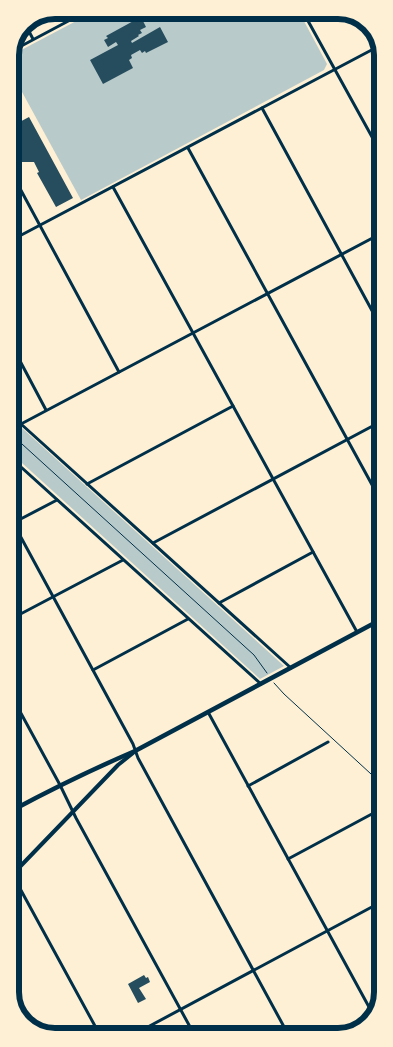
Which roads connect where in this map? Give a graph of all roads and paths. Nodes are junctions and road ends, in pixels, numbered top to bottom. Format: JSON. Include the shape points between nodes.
{"nodes":[{"id":1,"x":72,"y":19,"type":"edge"},
{"id":2,"x":307,"y":19,"type":"edge"},
{"id":3,"x":28,"y":31,"type":"edge"},
{"id":4,"x":33,"y":40,"type":"junction"},
{"id":5,"x":20,"y":47,"type":"edge"},
{"id":6,"x":373,"y":49,"type":"edge"},
{"id":7,"x":335,"y":70,"type":"junction"},
{"id":8,"x":262,"y":108,"type":"junction"},
{"id":9,"x":374,"y":141,"type":"edge"},
{"id":10,"x":188,"y":148,"type":"junction"},
{"id":11,"x":19,"y":187,"type":"edge"},
{"id":12,"x":114,"y":187,"type":"junction"},
{"id":13,"x":40,"y":226,"type":"junction"},
{"id":14,"x":19,"y":236,"type":"edge"},
{"id":15,"x":374,"y":237,"type":"edge"},
{"id":16,"x":341,"y":254,"type":"junction"},
{"id":17,"x":267,"y":293,"type":"junction"},
{"id":18,"x":374,"y":314,"type":"edge"},
{"id":19,"x":193,"y":332,"type":"junction"},
{"id":20,"x":19,"y":360,"type":"edge"},
{"id":21,"x":119,"y":372,"type":"junction"},
{"id":22,"x":234,"y":406,"type":"junction"},
{"id":23,"x":46,"y":410,"type":"junction"},
{"id":24,"x":374,"y":425,"type":"edge"},
{"id":25,"x":347,"y":440,"type":"junction"},
{"id":26,"x":19,"y":441,"type":"edge"},
{"id":27,"x":19,"y":465,"type":"edge"},
{"id":28,"x":273,"y":479,"type":"junction"},
{"id":29,"x":87,"y":484,"type":"junction"},
{"id":30,"x":374,"y":489,"type":"edge"},
{"id":31,"x":56,"y":500,"type":"junction"},
{"id":32,"x":19,"y":518,"type":"edge"},
{"id":33,"x":19,"y":535,"type":"edge"},
{"id":34,"x":153,"y":543,"type":"junction"},
{"id":35,"x":313,"y":552,"type":"junction"},
{"id":36,"x":123,"y":560,"type":"junction"},
{"id":37,"x":53,"y":597,"type":"junction"},
{"id":38,"x":219,"y":603,"type":"junction"},
{"id":39,"x":19,"y":615,"type":"edge"},
{"id":40,"x":188,"y":619,"type":"junction"},
{"id":41,"x":374,"y":623,"type":"edge"},
{"id":42,"x":357,"y":632,"type":"junction"},
{"id":43,"x":291,"y":668,"type":"junction"},
{"id":44,"x":93,"y":670,"type":"junction"},
{"id":45,"x":267,"y":673,"type":"dead end"},
{"id":46,"x":261,"y":684,"type":"junction"},
{"id":47,"x":275,"y":686,"type":"dead end"},
{"id":48,"x":19,"y":710,"type":"edge"},
{"id":49,"x":208,"y":712,"type":"junction"},
{"id":50,"x":328,"y":742,"type":"dead end"},
{"id":51,"x":136,"y":751,"type":"junction"},
{"id":52,"x":374,"y":777,"type":"edge"},
{"id":53,"x":60,"y":785,"type":"junction"},
{"id":54,"x":248,"y":786,"type":"junction"},
{"id":55,"x":19,"y":807,"type":"edge"},
{"id":56,"x":73,"y":812,"type":"junction"},
{"id":57,"x":374,"y":813,"type":"edge"},
{"id":58,"x":288,"y":858,"type":"junction"},
{"id":59,"x":19,"y":867,"type":"edge"},
{"id":60,"x":19,"y":887,"type":"edge"},
{"id":61,"x":374,"y":906,"type":"edge"},
{"id":62,"x":328,"y":931,"type":"junction"},
{"id":63,"x":254,"y":971,"type":"junction"},
{"id":64,"x":370,"y":1009,"type":"edge"},
{"id":65,"x":181,"y":1010,"type":"junction"},
{"id":66,"x":96,"y":1028,"type":"edge"},
{"id":67,"x":146,"y":1028,"type":"edge"},
{"id":68,"x":191,"y":1028,"type":"edge"},
{"id":69,"x":285,"y":1028,"type":"edge"}],
"edges":[{"from":1,"to":4,"type":"street"},
{"from":2,"to":7,"type":"street"},
{"from":3,"to":4,"type":"street"},
{"from":4,"to":5,"type":"street"},
{"from":6,"to":7,"type":"street"},
{"from":7,"to":8,"type":"street"},
{"from":7,"to":9,"type":"street"},
{"from":8,"to":10,"type":"street"},
{"from":8,"to":16,"type":"street"},
{"from":10,"to":12,"type":"street"},
{"from":10,"to":17,"type":"street"},
{"from":11,"to":13,"type":"street"},
{"from":12,"to":13,"type":"street"},
{"from":12,"to":19,"type":"street"},
{"from":13,"to":14,"type":"street"},
{"from":13,"to":21,"type":"street"},
{"from":15,"to":16,"type":"street"},
{"from":16,"to":17,"type":"street"},
{"from":16,"to":18,"type":"street"},
{"from":17,"to":19,"type":"street"},
{"from":17,"to":25,"type":"street"},
{"from":19,"to":21,"type":"street"},
{"from":19,"to":22,"type":"street"},
{"from":20,"to":23,"type":"street"},
{"from":21,"to":23,"type":"street"},
{"from":22,"to":28,"type":"street"},
{"from":22,"to":29,"type":"street"},
{"from":23,"to":29,"type":"street","via":[[21,424]]},
{"from":24,"to":25,"type":"street"},
{"from":25,"to":28,"type":"street"},
{"from":25,"to":30,"type":"street"},
{"from":26,"to":45,"type":"path","via":[[254,655]]},
{"from":27,"to":31,"type":"street"},
{"from":28,"to":34,"type":"street"},
{"from":28,"to":35,"type":"street"},
{"from":29,"to":34,"type":"street"},
{"from":31,"to":32,"type":"street"},
{"from":31,"to":36,"type":"street"},
{"from":33,"to":37,"type":"street"},
{"from":34,"to":38,"type":"street"},
{"from":35,"to":38,"type":"street"},
{"from":35,"to":42,"type":"street"},
{"from":36,"to":37,"type":"street"},
{"from":36,"to":40,"type":"street"},
{"from":37,"to":39,"type":"street"},
{"from":37,"to":44,"type":"street"},
{"from":38,"to":43,"type":"street"},
{"from":40,"to":44,"type":"street"},
{"from":40,"to":46,"type":"street"},
{"from":41,"to":42,"type":"main road"},
{"from":42,"to":43,"type":"main road"},
{"from":43,"to":46,"type":"main road"},
{"from":44,"to":51,"type":"street"},
{"from":46,"to":49,"type":"main road"},
{"from":47,"to":52,"type":"path"},
{"from":48,"to":53,"type":"street"},
{"from":49,"to":51,"type":"main road"},
{"from":49,"to":54,"type":"street"},
{"from":50,"to":54,"type":"street"},
{"from":51,"to":53,"type":"main road"},
{"from":51,"to":56,"type":"street"},
{"from":51,"to":63,"type":"street"},
{"from":53,"to":55,"type":"main road"},
{"from":53,"to":56,"type":"street"},
{"from":54,"to":58,"type":"street"},
{"from":56,"to":59,"type":"street"},
{"from":56,"to":65,"type":"street"},
{"from":57,"to":58,"type":"street"},
{"from":58,"to":62,"type":"street"},
{"from":60,"to":66,"type":"street"},
{"from":61,"to":62,"type":"street"},
{"from":62,"to":63,"type":"street"},
{"from":62,"to":64,"type":"street"},
{"from":63,"to":65,"type":"street"},
{"from":63,"to":69,"type":"street"},
{"from":65,"to":67,"type":"street"},
{"from":65,"to":68,"type":"street"}]}
